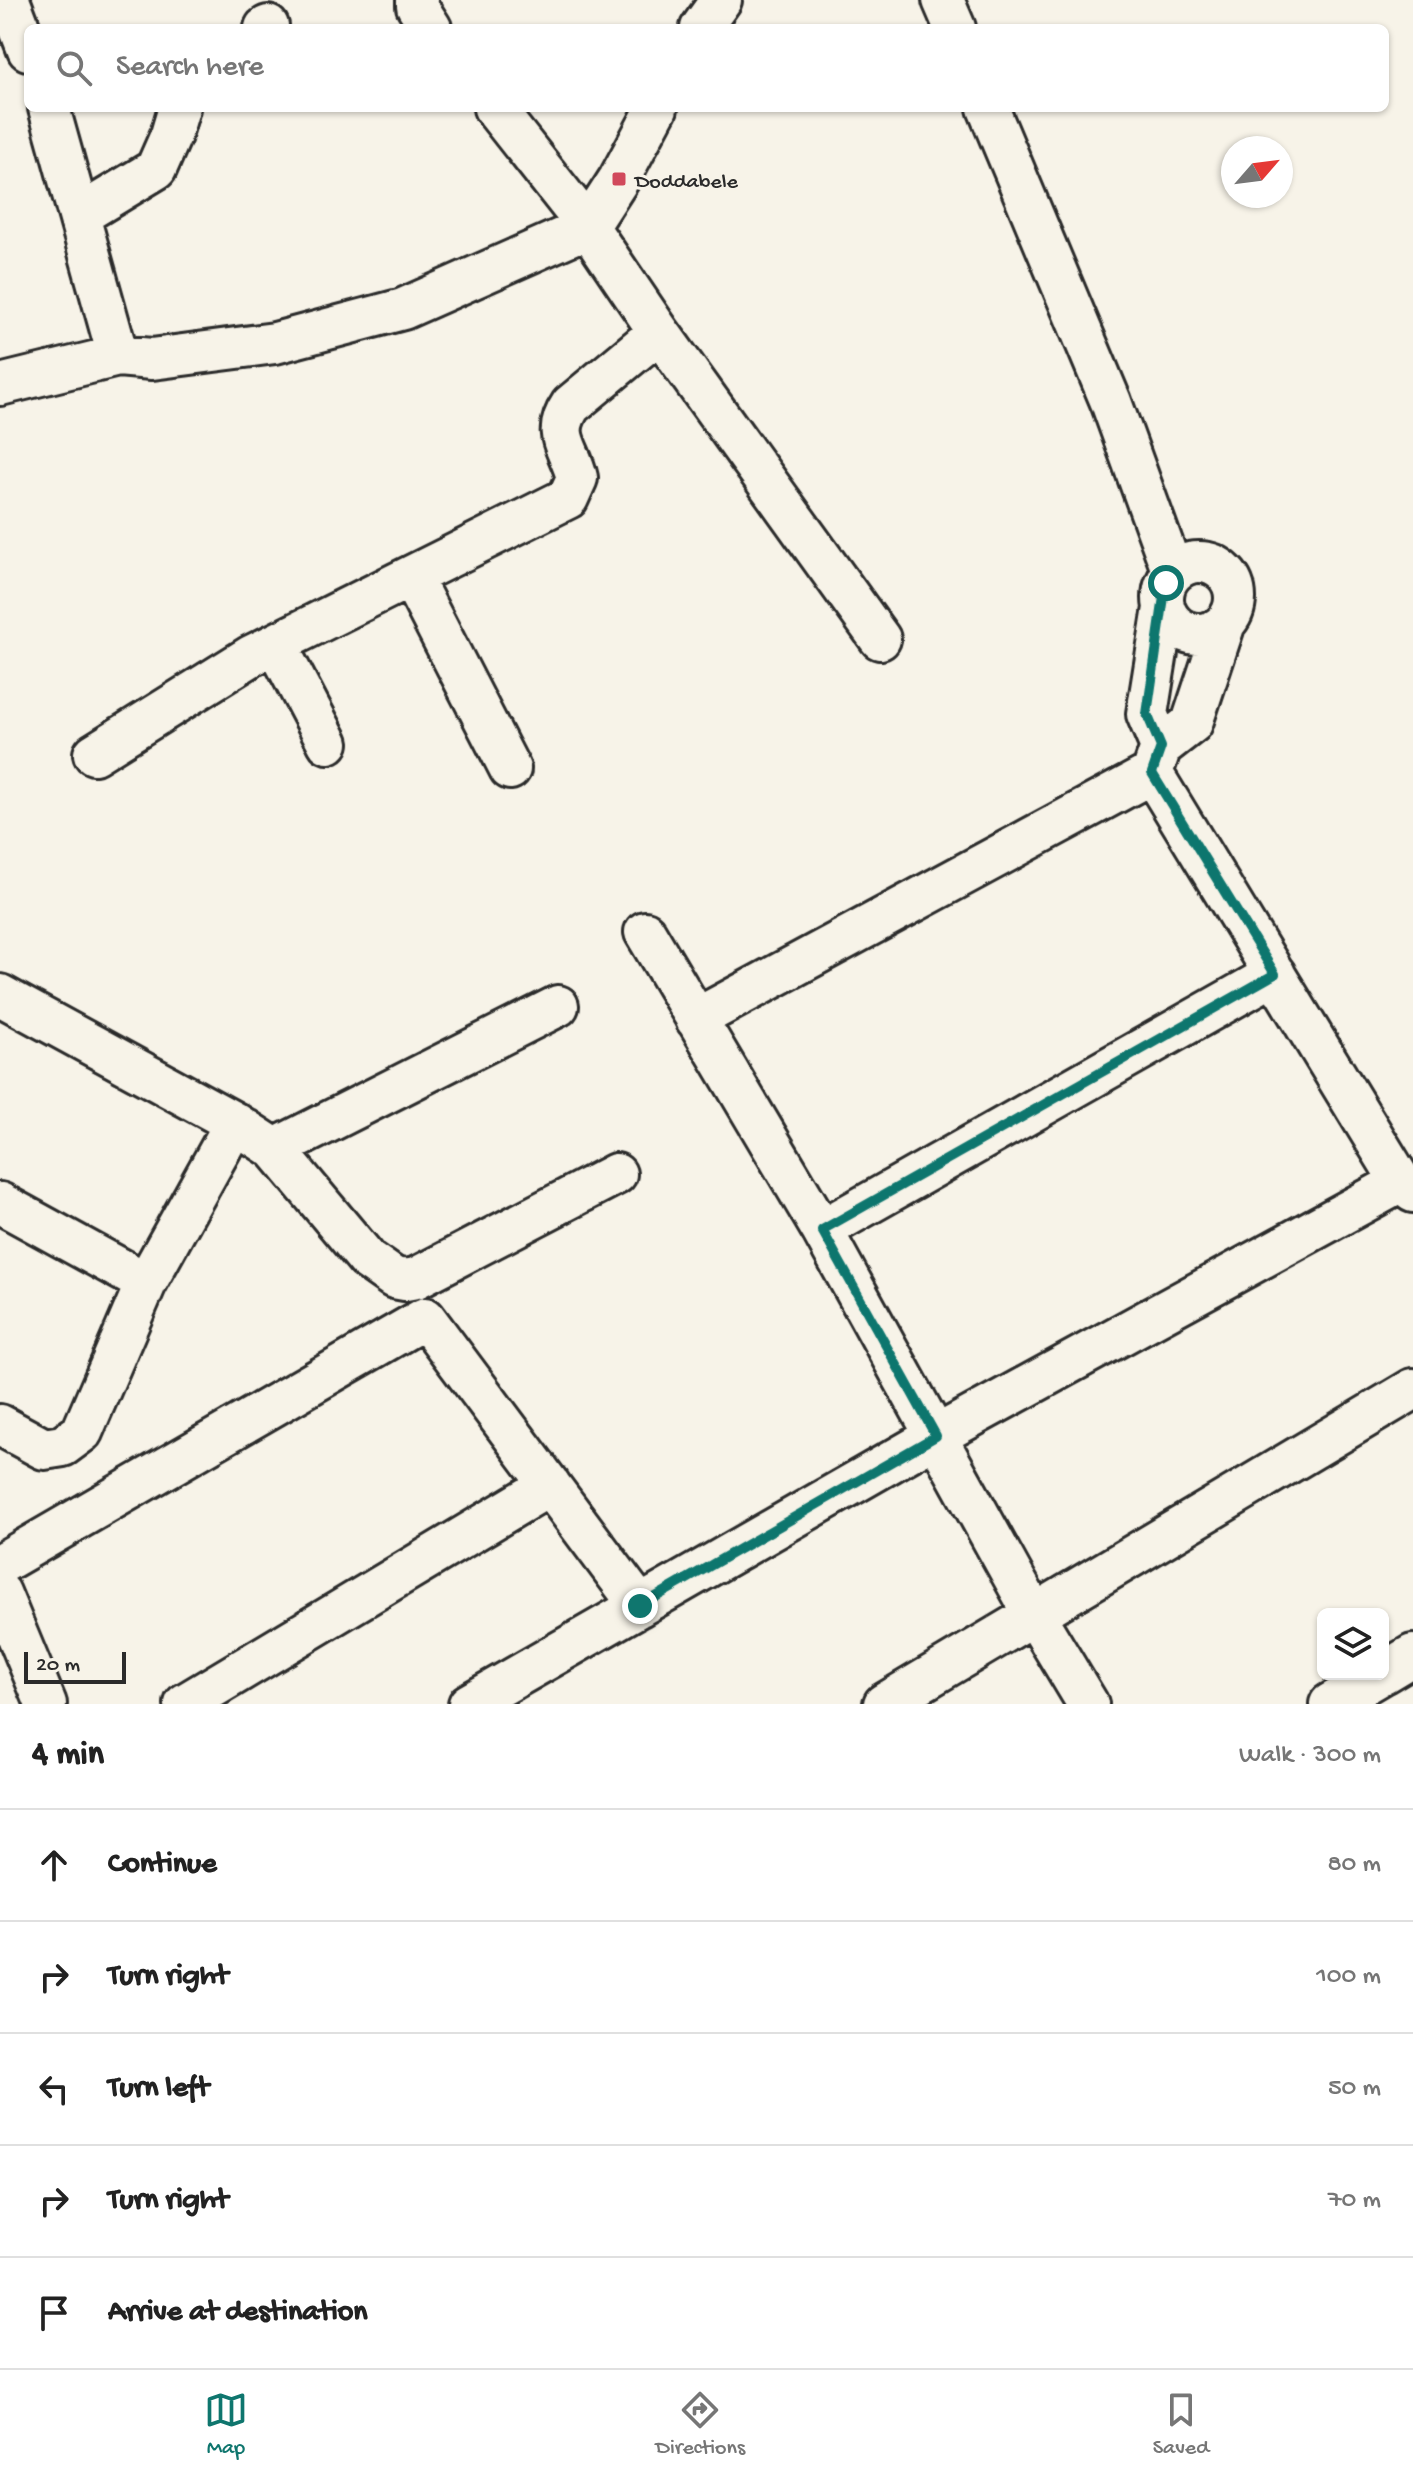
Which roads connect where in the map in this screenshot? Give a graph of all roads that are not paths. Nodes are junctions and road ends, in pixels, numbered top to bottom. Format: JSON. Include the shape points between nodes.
{"nodes":[{"id":1,"x":9,"y":0,"type":"edge"},
{"id":2,"x":417,"y":0,"type":"edge"},
{"id":3,"x":721,"y":0,"type":"edge"},
{"id":4,"x":943,"y":0,"type":"edge"},
{"id":5,"x":428,"y":24,"type":"edge"},
{"id":6,"x":704,"y":24,"type":"edge"},
{"id":7,"x":953,"y":24,"type":"edge"},
{"id":8,"x":24,"y":39,"type":"edge"},
{"id":9,"x":50,"y":112,"type":"edge"},
{"id":10,"x":178,"y":112,"type":"edge"},
{"id":11,"x":497,"y":112,"type":"edge"},
{"id":12,"x":655,"y":112,"type":"edge"},
{"id":13,"x":990,"y":112,"type":"edge"},
{"id":14,"x":80,"y":215,"type":"junction"},
{"id":15,"x":588,"y":227,"type":"junction"},
{"id":16,"x":659,"y":332,"type":"junction"},
{"id":17,"x":118,"y":356,"type":"junction"},
{"id":18,"x":0,"y":385,"type":"edge"},
{"id":19,"x":411,"y":577,"type":"junction"},
{"id":20,"x":1168,"y":591,"type":"junction"},
{"id":21,"x":1224,"y":626,"type":"junction"},
{"id":22,"x":880,"y":639,"type":"dead end"},
{"id":23,"x":276,"y":644,"type":"junction"},
{"id":24,"x":328,"y":743,"type":"dead end"},
{"id":25,"x":94,"y":754,"type":"dead end"},
{"id":26,"x":1157,"y":760,"type":"junction"},
{"id":27,"x":510,"y":769,"type":"dead end"},
{"id":28,"x":645,"y":932,"type":"dead end"},
{"id":29,"x":1275,"y":974,"type":"junction"},
{"id":30,"x":0,"y":995,"type":"edge"},
{"id":31,"x":558,"y":1006,"type":"dead end"},
{"id":32,"x":696,"y":1019,"type":"junction"},
{"id":33,"x":235,"y":1123,"type":"junction"},
{"id":34,"x":275,"y":1149,"type":"junction"},
{"id":35,"x":616,"y":1174,"type":"dead end"},
{"id":36,"x":1407,"y":1187,"type":"edge"},
{"id":37,"x":0,"y":1203,"type":"edge"},
{"id":38,"x":822,"y":1230,"type":"junction"},
{"id":39,"x":146,"y":1283,"type":"junction"},
{"id":40,"x":1413,"y":1389,"type":"edge"},
{"id":41,"x":0,"y":1425,"type":"edge"},
{"id":42,"x":936,"y":1436,"type":"junction"},
{"id":43,"x":550,"y":1485,"type":"junction"},
{"id":44,"x":0,"y":1564,"type":"edge"},
{"id":45,"x":0,"y":1593,"type":"edge"},
{"id":46,"x":640,"y":1606,"type":"junction"},
{"id":47,"x":1035,"y":1616,"type":"junction"},
{"id":48,"x":1413,"y":1655,"type":"edge"},
{"id":49,"x":1389,"y":1669,"type":"edge"},
{"id":50,"x":1370,"y":1680,"type":"edge"},
{"id":51,"x":46,"y":1704,"type":"edge"},
{"id":52,"x":185,"y":1704,"type":"edge"},
{"id":53,"x":469,"y":1704,"type":"edge"},
{"id":54,"x":884,"y":1704,"type":"edge"},
{"id":55,"x":1088,"y":1704,"type":"edge"},
{"id":56,"x":1330,"y":1704,"type":"edge"}],
"edges":[{"from":1,"to":8,"type":"street"},
{"from":2,"to":5,"type":"street"},
{"from":3,"to":6,"type":"street"},
{"from":4,"to":7,"type":"street"},
{"from":9,"to":14,"type":"street"},
{"from":10,"to":14,"type":"street","via":[[156,169]]},
{"from":11,"to":15,"type":"street"},
{"from":12,"to":15,"type":"street"},
{"from":13,"to":20,"type":"street","via":[[1111,402]]},
{"from":14,"to":17,"type":"street"},
{"from":15,"to":16,"type":"street"},
{"from":15,"to":17,"type":"street","via":[[380,316],[275,343],[152,359]]},
{"from":16,"to":19,"type":"street","via":[[564,414],[560,437],[577,478],[568,498]]},
{"from":16,"to":22,"type":"street"},
{"from":17,"to":18,"type":"street"},
{"from":19,"to":23,"type":"street"},
{"from":19,"to":27,"type":"street"},
{"from":20,"to":21,"type":"street","via":[[1178,628],[1190,634]]},
{"from":20,"to":21,"type":"street","via":[[1183,566],[1194,562],[1226,573],[1235,606]]},
{"from":20,"to":26,"type":"street","via":[[1147,714]]},
{"from":21,"to":26,"type":"street","via":[[1192,723]]},
{"from":23,"to":24,"type":"street"},
{"from":23,"to":25,"type":"street"},
{"from":26,"to":29,"type":"street"},
{"from":26,"to":32,"type":"street"},
{"from":28,"to":32,"type":"street"},
{"from":29,"to":36,"type":"street"},
{"from":29,"to":38,"type":"street"},
{"from":30,"to":33,"type":"street"},
{"from":31,"to":34,"type":"street"},
{"from":32,"to":38,"type":"street"},
{"from":33,"to":34,"type":"street"},
{"from":33,"to":39,"type":"street"},
{"from":34,"to":35,"type":"street","via":[[367,1259],[405,1280]]},
{"from":36,"to":42,"type":"street"},
{"from":37,"to":39,"type":"street"},
{"from":38,"to":42,"type":"street"},
{"from":39,"to":41,"type":"street","via":[[74,1440],[44,1449]]},
{"from":40,"to":47,"type":"street"},
{"from":42,"to":46,"type":"street"},
{"from":42,"to":47,"type":"street"},
{"from":43,"to":44,"type":"street","via":[[425,1318]]},
{"from":43,"to":46,"type":"street"},
{"from":43,"to":52,"type":"street"},
{"from":45,"to":51,"type":"street"},
{"from":46,"to":53,"type":"street"},
{"from":47,"to":54,"type":"street"},
{"from":47,"to":55,"type":"street"},
{"from":48,"to":49,"type":"street"},
{"from":50,"to":56,"type":"street"}]}
